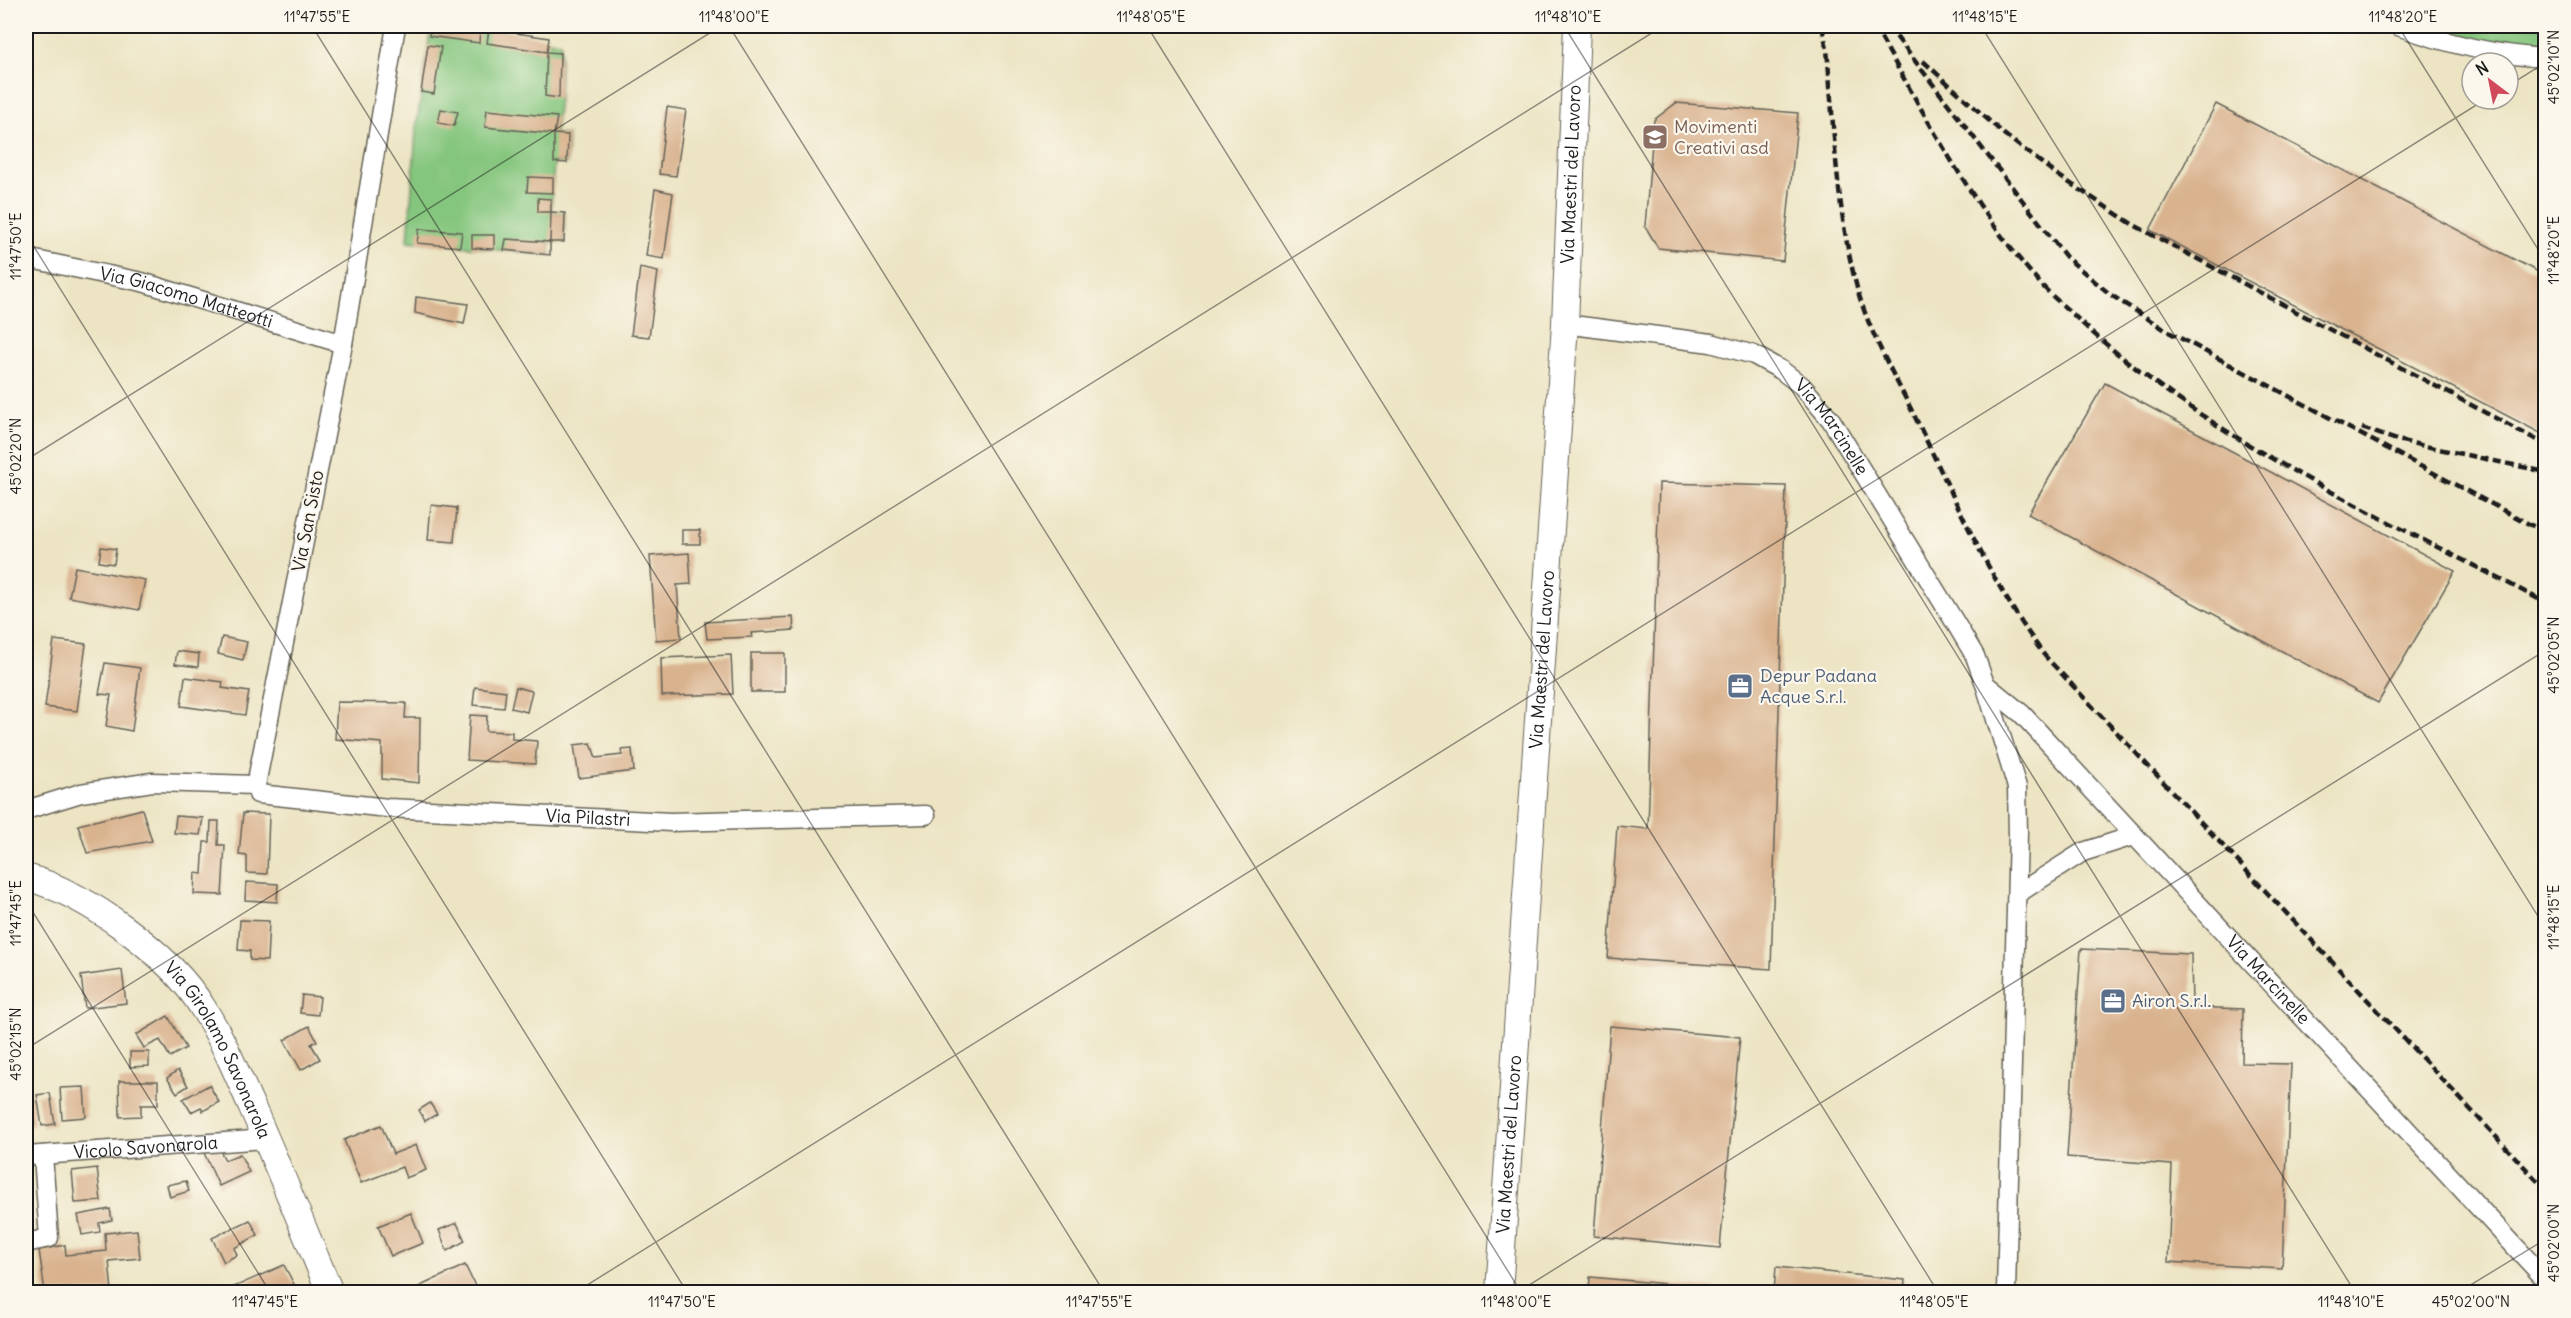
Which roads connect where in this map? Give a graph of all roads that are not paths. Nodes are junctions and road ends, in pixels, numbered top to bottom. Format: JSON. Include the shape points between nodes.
{"nodes":[{"id":1,"x":396,"y":26,"type":"edge"},
{"id":2,"x":1577,"y":26,"type":"edge"},
{"id":3,"x":2398,"y":26,"type":"edge"},
{"id":4,"x":2546,"y":58,"type":"edge"},
{"id":5,"x":26,"y":258,"type":"edge"},
{"id":6,"x":1565,"y":324,"type":"junction"},
{"id":7,"x":343,"y":344,"type":"junction"},
{"id":8,"x":1985,"y":684,"type":"junction"},
{"id":9,"x":256,"y":785,"type":"junction"},
{"id":10,"x":26,"y":810,"type":"edge"},
{"id":11,"x":926,"y":815,"type":"dead end"},
{"id":12,"x":2133,"y":836,"type":"junction"},
{"id":13,"x":26,"y":878,"type":"edge"},
{"id":14,"x":2017,"y":894,"type":"junction"},
{"id":15,"x":266,"y":1139,"type":"junction"},
{"id":16,"x":34,"y":1155,"type":"edge"},
{"id":17,"x":26,"y":1243,"type":"edge"},
{"id":18,"x":2546,"y":1280,"type":"edge"},
{"id":19,"x":330,"y":1293,"type":"edge"},
{"id":20,"x":1499,"y":1293,"type":"edge"},
{"id":21,"x":2006,"y":1293,"type":"edge"}],
"edges":[{"from":1,"to":7,"type":"street","name":"Via San Sisto"},
{"from":2,"to":6,"type":"street","name":"Via Maestri del Lavoro"},
{"from":3,"to":4,"type":"street","via":[[2449,44],[2505,56]]},
{"from":5,"to":7,"type":"street","name":"Via Giacomo Matteotti","via":[[141,282]]},
{"from":6,"to":8,"type":"street","name":"Via Marcinelle","via":[[1722,346],[1754,355],[1802,386],[1831,420],[1975,656]]},
{"from":6,"to":20,"type":"street","name":"Via Maestri del Lavoro"},
{"from":7,"to":9,"type":"street","name":"Via San Sisto"},
{"from":8,"to":12,"type":"street","name":"Via Marcinelle","via":[[2022,714]]},
{"from":8,"to":14,"type":"street","name":"Via Marcinelle","via":[[2017,787]]},
{"from":9,"to":10,"type":"street","via":[[152,782],[81,793]]},
{"from":9,"to":11,"type":"street","name":"Via Pilastri","via":[[258,794],[388,808],[671,822]]},
{"from":12,"to":14,"type":"street","via":[[2083,852]]},
{"from":12,"to":18,"type":"street","name":"Via Marcinelle"},
{"from":13,"to":15,"type":"street","name":"Via Girolamo Savonarola","via":[[77,898],[138,940],[176,975],[203,1007]]},
{"from":14,"to":21,"type":"street","name":"Via Marcinelle"},
{"from":15,"to":16,"type":"street","name":"Vicolo Savonarola"},
{"from":15,"to":19,"type":"street","name":"Via Girolamo Savonarola"},
{"from":16,"to":17,"type":"street","via":[[49,1238]]}]}
